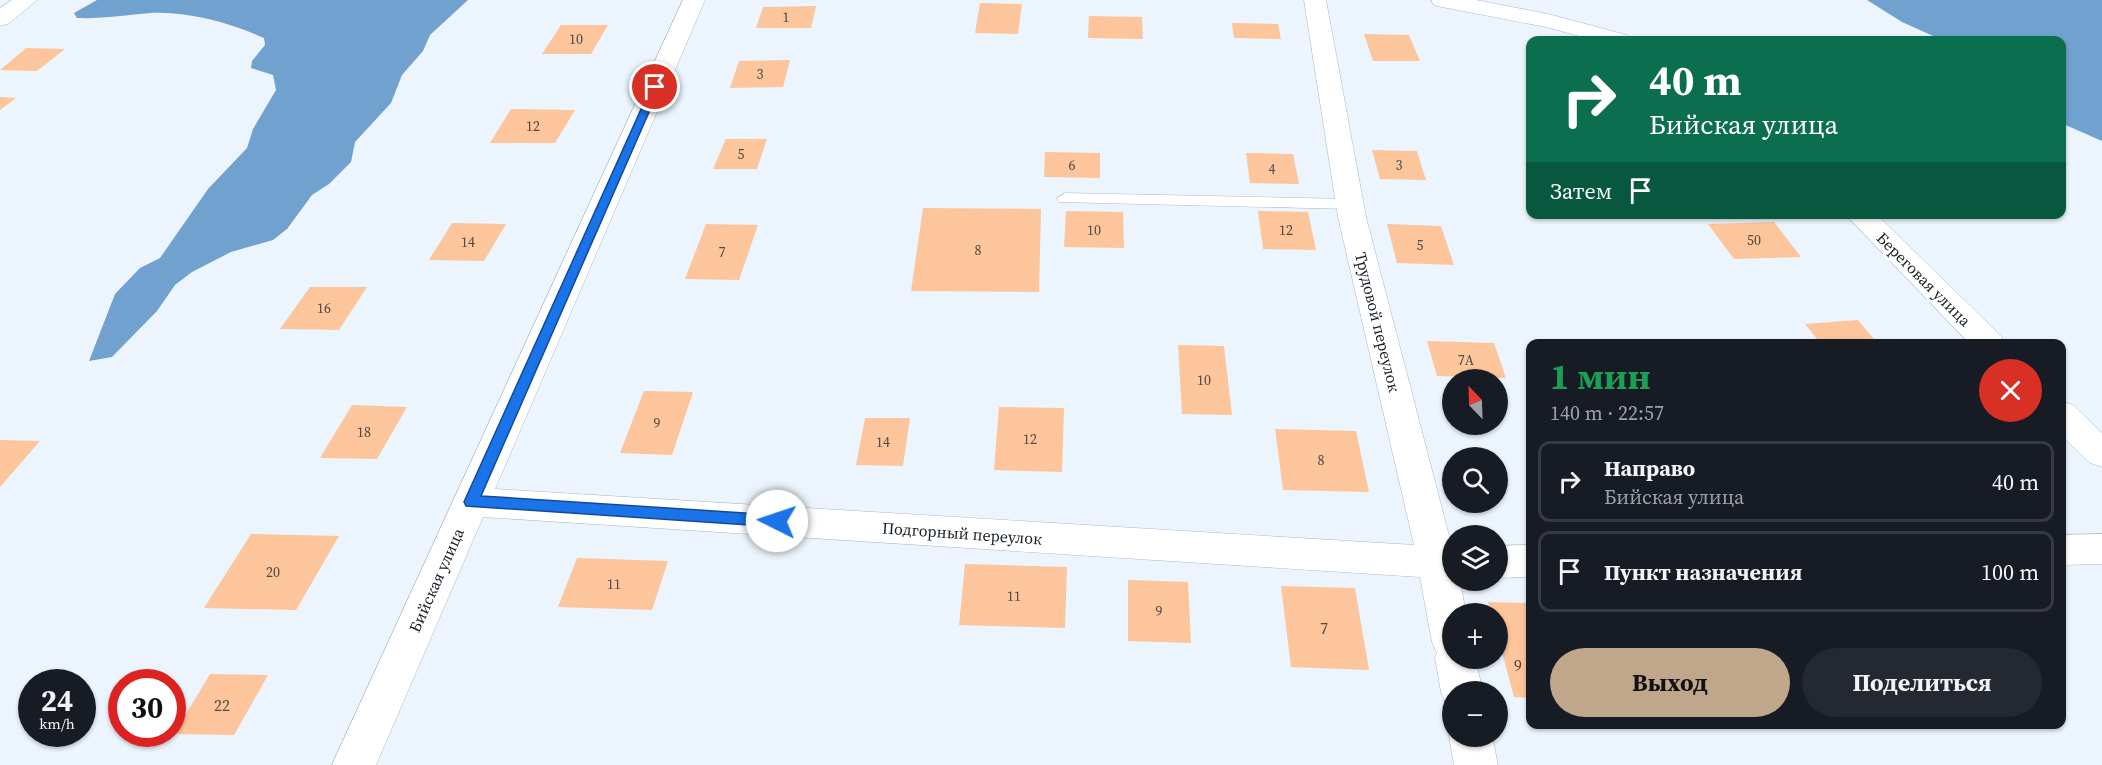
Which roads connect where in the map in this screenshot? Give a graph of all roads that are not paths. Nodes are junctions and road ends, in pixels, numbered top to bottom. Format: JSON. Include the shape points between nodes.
{"nodes":[{"id":1,"x":26,"y":0,"type":"edge"},
{"id":2,"x":694,"y":0,"type":"edge"},
{"id":3,"x":1315,"y":0,"type":"edge"},
{"id":4,"x":1442,"y":0,"type":"edge"},
{"id":5,"x":0,"y":19,"type":"edge"},
{"id":6,"x":1604,"y":36,"type":"edge"},
{"id":7,"x":1065,"y":198,"type":"dead end"},
{"id":8,"x":1349,"y":204,"type":"junction"},
{"id":9,"x":1864,"y":219,"type":"edge"},
{"id":10,"x":1985,"y":339,"type":"edge"},
{"id":11,"x":2066,"y":419,"type":"edge"},
{"id":12,"x":2102,"y":454,"type":"edge"},
{"id":13,"x":471,"y":502,"type":"junction"},
{"id":14,"x":2102,"y":549,"type":"edge"},
{"id":15,"x":2066,"y":550,"type":"edge"},
{"id":16,"x":1442,"y":555,"type":"edge"},
{"id":17,"x":1526,"y":561,"type":"edge"},
{"id":18,"x":1508,"y":562,"type":"edge"},
{"id":19,"x":1442,"y":563,"type":"edge"},
{"id":20,"x":1472,"y":747,"type":"edge"},
{"id":21,"x":354,"y":765,"type":"edge"},
{"id":22,"x":1476,"y":765,"type":"edge"}],
"edges":[{"from":1,"to":5,"type":"street"},
{"from":2,"to":13,"type":"street","name":"Бийская улица"},
{"from":3,"to":8,"type":"street","name":"Трудовой переулок"},
{"from":4,"to":6,"type":"street"},
{"from":7,"to":8,"type":"lane"},
{"from":8,"to":16,"type":"street","name":"Трудовой переулок"},
{"from":9,"to":10,"type":"street","name":"Береговая улица"},
{"from":11,"to":12,"type":"street"},
{"from":13,"to":19,"type":"street","name":"Подгорный переулок"},
{"from":13,"to":21,"type":"street","name":"Бийская улица"},
{"from":14,"to":15,"type":"street"},
{"from":17,"to":18,"type":"street"},
{"from":20,"to":22,"type":"street"}]}
